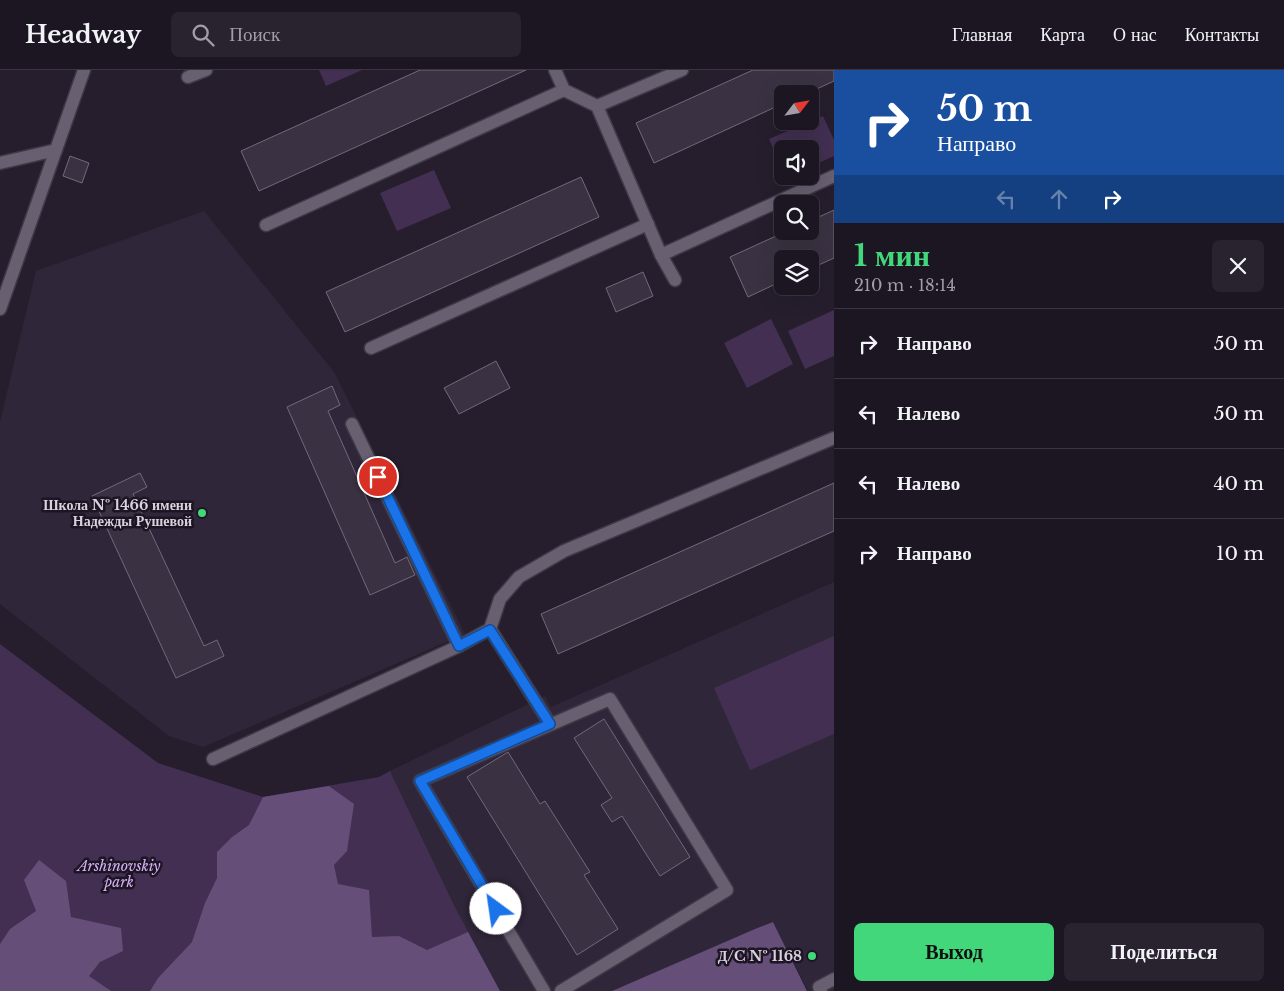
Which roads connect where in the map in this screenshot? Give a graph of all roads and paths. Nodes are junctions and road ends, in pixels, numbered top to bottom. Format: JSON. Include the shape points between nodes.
{"nodes":[{"id":1,"x":84,"y":70,"type":"edge"},
{"id":2,"x":206,"y":70,"type":"edge"},
{"id":3,"x":555,"y":70,"type":"edge"},
{"id":4,"x":682,"y":70,"type":"edge"},
{"id":5,"x":188,"y":77,"type":"dead end"},
{"id":6,"x":564,"y":90,"type":"junction"},
{"id":7,"x":597,"y":106,"type":"junction"},
{"id":8,"x":56,"y":150,"type":"junction"},
{"id":9,"x":0,"y":163,"type":"edge"},
{"id":10,"x":834,"y":176,"type":"edge"},
{"id":11,"x":648,"y":224,"type":"junction"},
{"id":12,"x":266,"y":225,"type":"dead end"},
{"id":13,"x":661,"y":255,"type":"junction"},
{"id":14,"x":675,"y":280,"type":"dead end"},
{"id":15,"x":0,"y":309,"type":"edge"},
{"id":16,"x":371,"y":348,"type":"dead end"},
{"id":17,"x":352,"y":424,"type":"dead end"},
{"id":18,"x":834,"y":438,"type":"edge"},
{"id":19,"x":490,"y":630,"type":"junction"},
{"id":20,"x":459,"y":646,"type":"junction"},
{"id":21,"x":550,"y":724,"type":"junction"},
{"id":22,"x":212,"y":759,"type":"dead end"},
{"id":23,"x":834,"y":979,"type":"edge"},
{"id":24,"x":544,"y":991,"type":"edge"},
{"id":25,"x":561,"y":991,"type":"edge"},
{"id":26,"x":821,"y":991,"type":"edge"}],
"edges":[{"from":1,"to":8,"type":"lane"},
{"from":2,"to":5,"type":"lane"},
{"from":3,"to":6,"type":"lane"},
{"from":4,"to":7,"type":"lane"},
{"from":6,"to":7,"type":"lane"},
{"from":6,"to":12,"type":"lane"},
{"from":7,"to":11,"type":"lane"},
{"from":8,"to":9,"type":"lane"},
{"from":8,"to":15,"type":"lane"},
{"from":10,"to":13,"type":"lane"},
{"from":11,"to":13,"type":"lane"},
{"from":11,"to":16,"type":"lane"},
{"from":13,"to":14,"type":"lane"},
{"from":17,"to":20,"type":"lane"},
{"from":18,"to":19,"type":"lane","via":[[564,551],[519,577],[500,599]]},
{"from":19,"to":20,"type":"lane"},
{"from":19,"to":21,"type":"lane"},
{"from":20,"to":22,"type":"lane"},
{"from":21,"to":24,"type":"lane","via":[[420,781]]},
{"from":21,"to":25,"type":"lane","via":[[610,699],[727,890]]},
{"from":23,"to":26,"type":"lane","via":[[819,987]]}]}
